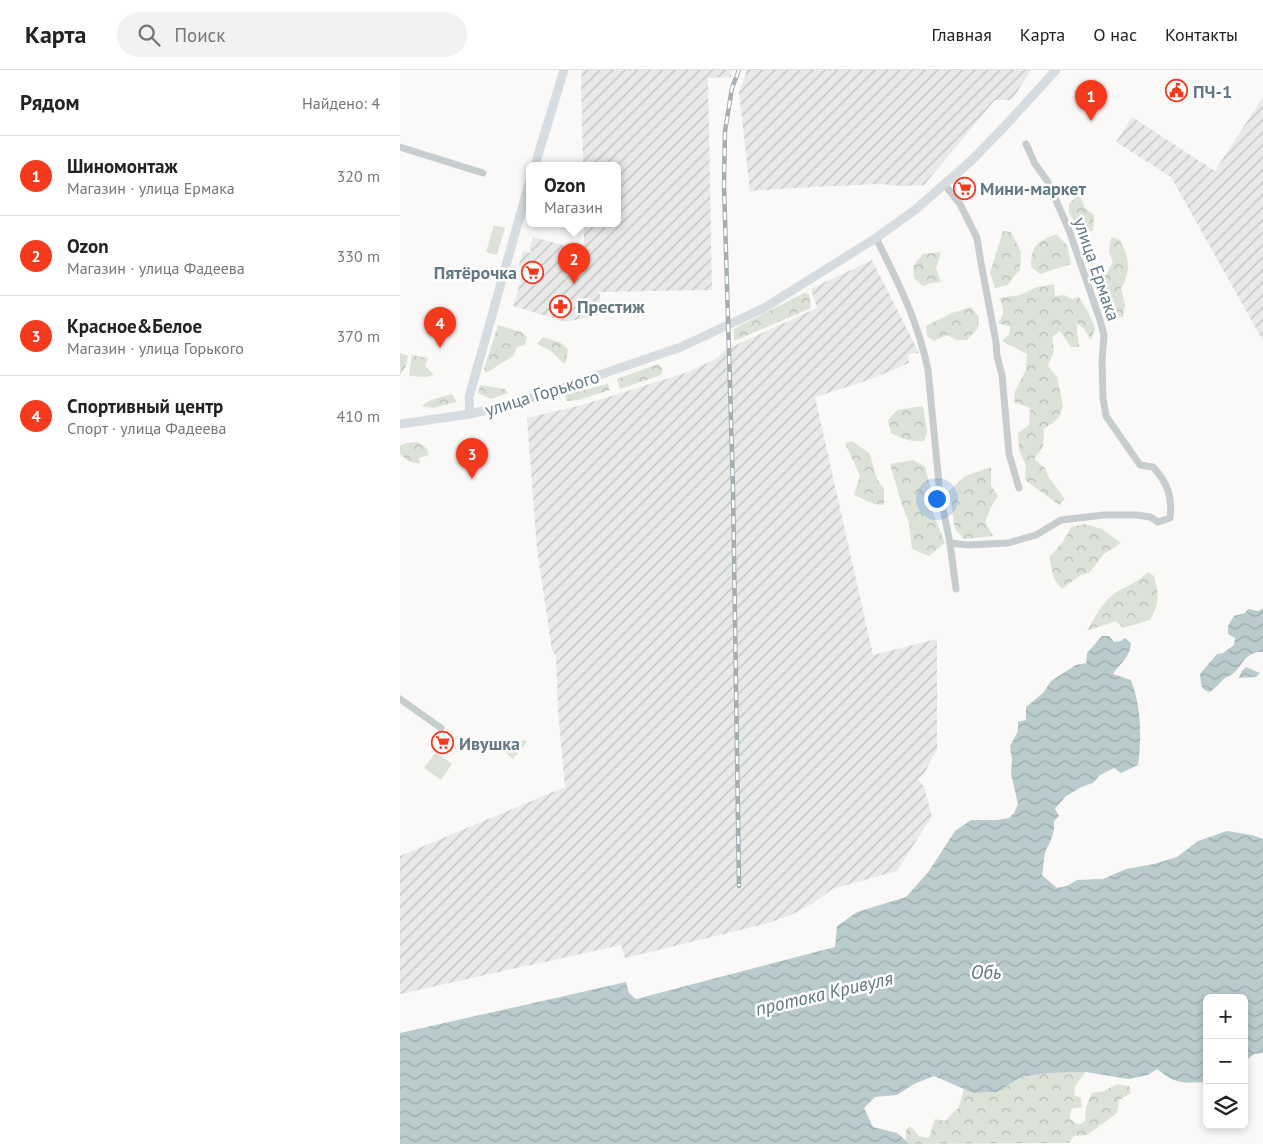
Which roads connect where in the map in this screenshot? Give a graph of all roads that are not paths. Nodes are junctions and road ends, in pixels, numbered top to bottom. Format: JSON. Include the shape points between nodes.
{"nodes":[{"id":1,"x":564,"y":70,"type":"edge"},
{"id":2,"x":1056,"y":70,"type":"edge"},
{"id":3,"x":1026,"y":144,"type":"dead end"},
{"id":4,"x":400,"y":147,"type":"edge"},
{"id":5,"x":536,"y":162,"type":"edge"},
{"id":6,"x":483,"y":173,"type":"dead end"},
{"id":7,"x":945,"y":185,"type":"junction"},
{"id":8,"x":526,"y":194,"type":"edge"},
{"id":9,"x":876,"y":238,"type":"junction"},
{"id":10,"x":470,"y":414,"type":"junction"},
{"id":11,"x":400,"y":424,"type":"edge"},
{"id":12,"x":1019,"y":488,"type":"dead end"},
{"id":13,"x":950,"y":543,"type":"junction"},
{"id":14,"x":956,"y":589,"type":"dead end"},
{"id":15,"x":400,"y":699,"type":"edge"},
{"id":16,"x":441,"y":728,"type":"dead end"}],
"edges":[{"from":1,"to":5,"type":"street"},
{"from":2,"to":7,"type":"street","name":"улица Горького","via":[[1006,126]]},
{"from":3,"to":13,"type":"street","name":"улица Ермака","via":[[1048,182],[1069,230],[1100,320],[1104,335],[1102,360],[1106,416],[1140,465],[1154,467],[1163,478],[1169,489],[1172,509],[1170,518],[1158,522],[1137,515],[1104,515],[1061,520],[1036,535],[1008,543]]},
{"from":4,"to":6,"type":"street"},
{"from":7,"to":9,"type":"street","name":"улица Горького"},
{"from":7,"to":12,"type":"street","via":[[960,204],[977,238],[1002,374],[1009,454]]},
{"from":8,"to":10,"type":"street","via":[[469,397]]},
{"from":9,"to":10,"type":"street","name":"улица Горького","via":[[764,308],[681,347],[520,402]]},
{"from":9,"to":13,"type":"street","via":[[907,300],[924,350],[940,494]]},
{"from":10,"to":11,"type":"street","name":"улица Горького"},
{"from":13,"to":14,"type":"street"},
{"from":15,"to":16,"type":"street"}]}
